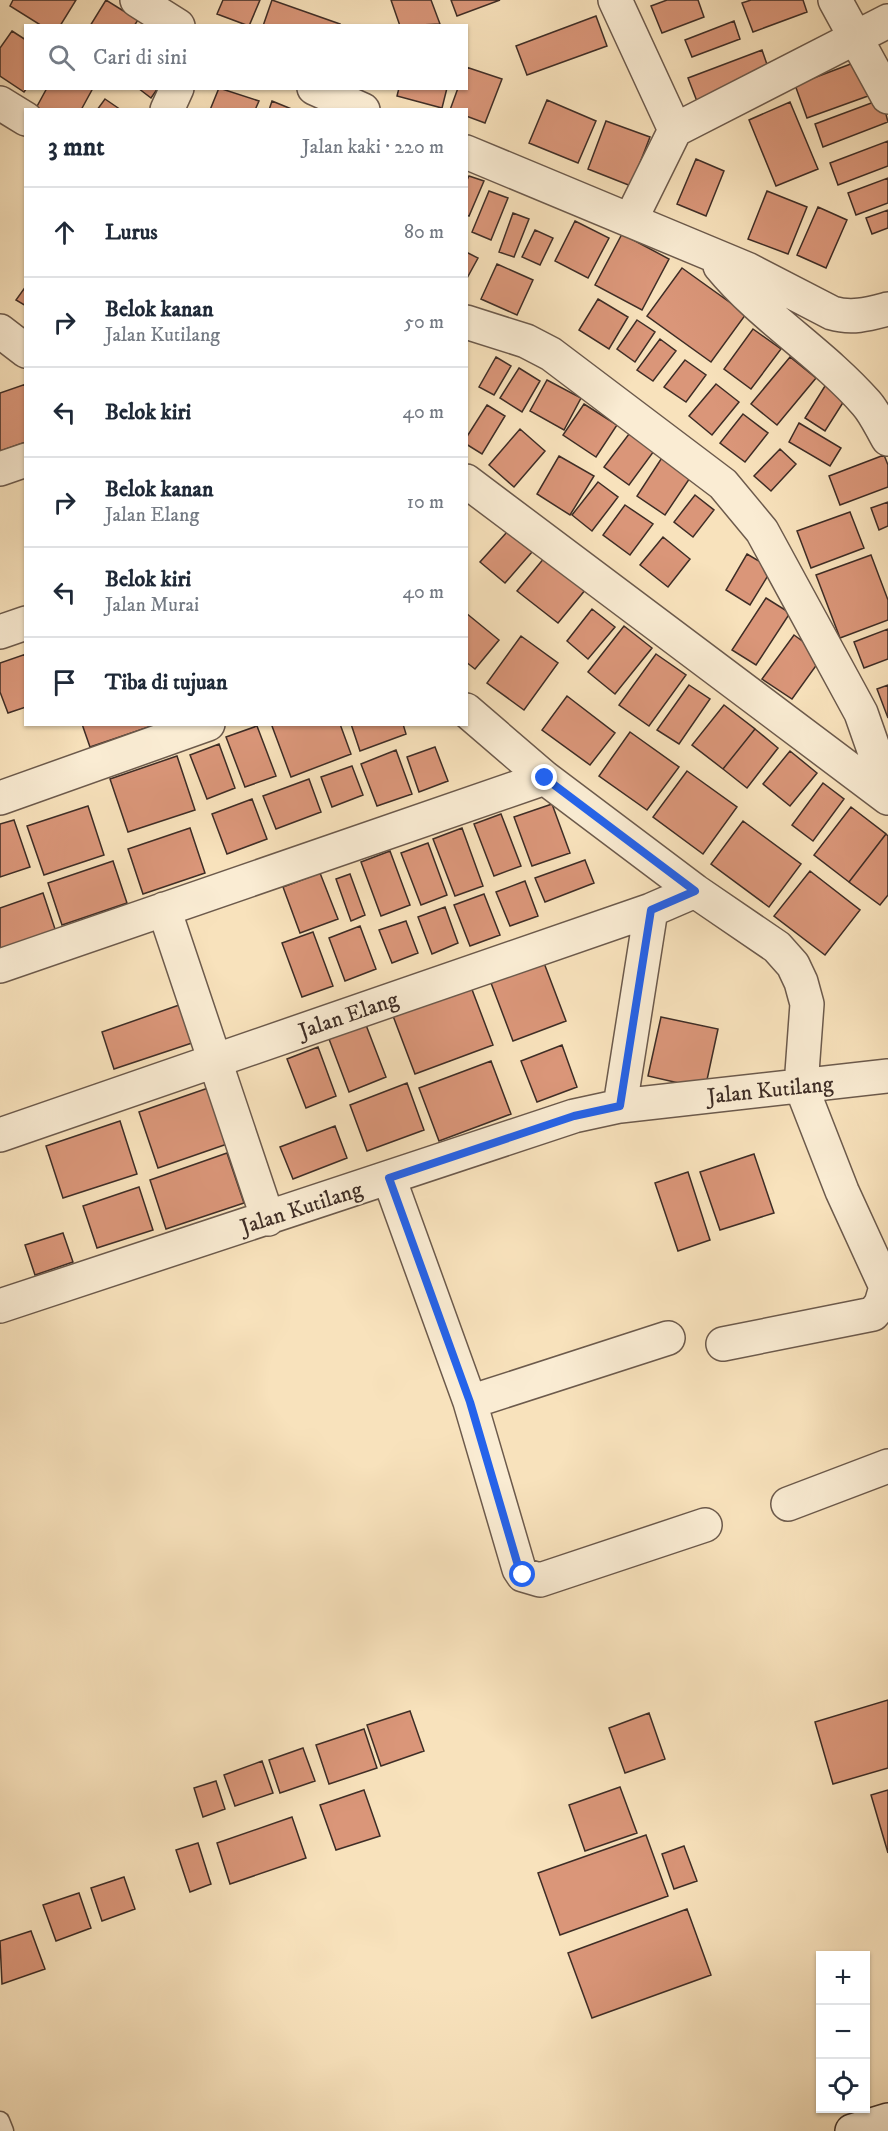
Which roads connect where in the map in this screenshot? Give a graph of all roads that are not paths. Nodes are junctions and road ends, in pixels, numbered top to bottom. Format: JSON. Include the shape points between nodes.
{"nodes":[{"id":1,"x":137,"y":0,"type":"edge"},
{"id":2,"x":615,"y":0,"type":"edge"},
{"id":3,"x":835,"y":0,"type":"edge"},
{"id":4,"x":888,"y":21,"type":"edge"},
{"id":5,"x":175,"y":24,"type":"edge"},
{"id":6,"x":856,"y":38,"type":"junction"},
{"id":7,"x":176,"y":90,"type":"edge"},
{"id":8,"x":318,"y":90,"type":"edge"},
{"id":9,"x":888,"y":97,"type":"edge"},
{"id":10,"x":0,"y":103,"type":"edge"},
{"id":11,"x":168,"y":108,"type":"edge"},
{"id":12,"x":359,"y":108,"type":"edge"},
{"id":13,"x":24,"y":118,"type":"edge"},
{"id":14,"x":675,"y":130,"type":"junction"},
{"id":15,"x":468,"y":153,"type":"edge"},
{"id":16,"x":631,"y":219,"type":"junction"},
{"id":17,"x":711,"y":255,"type":"junction"},
{"id":18,"x":888,"y":309,"type":"edge"},
{"id":19,"x":468,"y":323,"type":"edge"},
{"id":20,"x":0,"y":331,"type":"edge"},
{"id":21,"x":24,"y":349,"type":"edge"},
{"id":22,"x":888,"y":439,"type":"edge"},
{"id":23,"x":24,"y":461,"type":"edge"},
{"id":24,"x":0,"y":470,"type":"edge"},
{"id":25,"x":468,"y":483,"type":"edge"},
{"id":26,"x":24,"y":624,"type":"edge"},
{"id":27,"x":0,"y":632,"type":"edge"},
{"id":28,"x":468,"y":712,"type":"edge"},
{"id":29,"x":861,"y":713,"type":"junction"},
{"id":30,"x":202,"y":726,"type":"edge"},
{"id":31,"x":827,"y":752,"type":"junction"},
{"id":32,"x":545,"y":778,"type":"junction"},
{"id":33,"x":888,"y":790,"type":"edge"},
{"id":34,"x":0,"y":798,"type":"edge"},
{"id":35,"x":888,"y":798,"type":"edge"},
{"id":36,"x":695,"y":891,"type":"junction"},
{"id":37,"x":164,"y":909,"type":"junction"},
{"id":38,"x":651,"y":910,"type":"junction"},
{"id":39,"x":0,"y":966,"type":"edge"},
{"id":40,"x":214,"y":1060,"type":"junction"},
{"id":41,"x":888,"y":1077,"type":"edge"},
{"id":42,"x":801,"y":1086,"type":"junction"},
{"id":43,"x":620,"y":1106,"type":"junction"},
{"id":44,"x":0,"y":1135,"type":"edge"},
{"id":45,"x":389,"y":1178,"type":"junction"},
{"id":46,"x":268,"y":1219,"type":"junction"},
{"id":47,"x":0,"y":1306,"type":"edge"},
{"id":48,"x":668,"y":1338,"type":"dead end"},
{"id":49,"x":723,"y":1344,"type":"dead end"},
{"id":50,"x":470,"y":1402,"type":"junction"},
{"id":51,"x":888,"y":1466,"type":"edge"},
{"id":52,"x":788,"y":1504,"type":"dead end"},
{"id":53,"x":705,"y":1525,"type":"dead end"},
{"id":54,"x":888,"y":2120,"type":"edge"},
{"id":55,"x":0,"y":2121,"type":"edge"},
{"id":56,"x":4,"y":2131,"type":"edge"},
{"id":57,"x":852,"y":2131,"type":"edge"}],
"edges":[{"from":1,"to":5,"type":"street"},
{"from":2,"to":14,"type":"street"},
{"from":3,"to":6,"type":"street"},
{"from":4,"to":6,"type":"street"},
{"from":6,"to":9,"type":"street"},
{"from":6,"to":14,"type":"street"},
{"from":7,"to":11,"type":"street"},
{"from":8,"to":12,"type":"street"},
{"from":10,"to":13,"type":"street"},
{"from":14,"to":16,"type":"street"},
{"from":15,"to":16,"type":"street"},
{"from":16,"to":17,"type":"street"},
{"from":17,"to":18,"type":"street","via":[[845,317]]},
{"from":17,"to":22,"type":"street","via":[[735,284],[868,404]]},
{"from":19,"to":29,"type":"street","via":[[526,341],[551,354],[723,484],[762,531]]},
{"from":20,"to":21,"type":"street"},
{"from":23,"to":24,"type":"street"},
{"from":25,"to":31,"type":"street"},
{"from":26,"to":27,"type":"street"},
{"from":28,"to":32,"type":"street"},
{"from":29,"to":31,"type":"street"},
{"from":29,"to":33,"type":"street"},
{"from":30,"to":34,"type":"street"},
{"from":31,"to":35,"type":"street"},
{"from":32,"to":36,"type":"street"},
{"from":32,"to":37,"type":"street"},
{"from":36,"to":38,"type":"street","name":"Jalan Elang"},
{"from":36,"to":42,"type":"street","via":[[777,947],[793,965],[807,1004]]},
{"from":37,"to":39,"type":"street"},
{"from":37,"to":40,"type":"street"},
{"from":38,"to":40,"type":"street","name":"Jalan Elang"},
{"from":38,"to":43,"type":"street"},
{"from":40,"to":44,"type":"street","name":"Jalan Elang"},
{"from":40,"to":46,"type":"street"},
{"from":41,"to":42,"type":"street","name":"Jalan Kutilang"},
{"from":42,"to":43,"type":"street","name":"Jalan Kutilang"},
{"from":42,"to":49,"type":"street","via":[[842,1191],[886,1287],[885,1295],[873,1314]]},
{"from":43,"to":45,"type":"street","name":"Jalan Kutilang","via":[[574,1116]]},
{"from":45,"to":46,"type":"street","name":"Jalan Kutilang"},
{"from":45,"to":50,"type":"street"},
{"from":46,"to":47,"type":"street","name":"Jalan Kutilang"},
{"from":48,"to":50,"type":"street"},
{"from":50,"to":53,"type":"street","via":[[523,1575],[540,1580]]},
{"from":51,"to":52,"type":"street"},
{"from":54,"to":57,"type":"street"},
{"from":55,"to":56,"type":"lane"}]}
